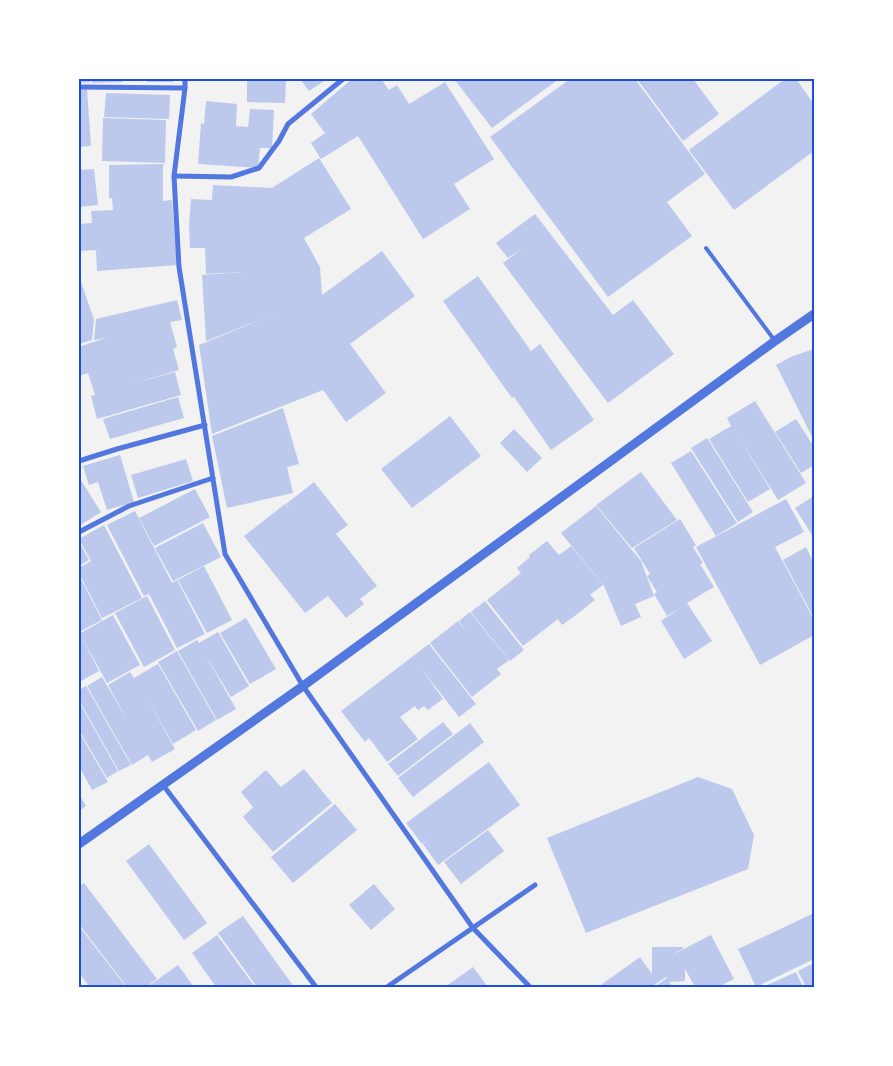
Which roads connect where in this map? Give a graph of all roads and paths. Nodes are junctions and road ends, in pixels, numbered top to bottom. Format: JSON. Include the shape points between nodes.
{"nodes":[{"id":1,"x":184,"y":79,"type":"edge"},
{"id":2,"x":343,"y":79,"type":"edge"},
{"id":3,"x":79,"y":87,"type":"edge"},
{"id":4,"x":185,"y":88,"type":"junction"},
{"id":5,"x":174,"y":176,"type":"junction"},
{"id":6,"x":706,"y":248,"type":"dead end"},
{"id":7,"x":814,"y":314,"type":"edge"},
{"id":8,"x":775,"y":341,"type":"junction"},
{"id":9,"x":205,"y":425,"type":"junction"},
{"id":10,"x":79,"y":460,"type":"edge"},
{"id":11,"x":213,"y":478,"type":"junction"},
{"id":12,"x":79,"y":532,"type":"edge"},
{"id":13,"x":303,"y":686,"type":"junction"},
{"id":14,"x":162,"y":785,"type":"junction"},
{"id":15,"x":79,"y":844,"type":"edge"},
{"id":16,"x":535,"y":885,"type":"dead end"},
{"id":17,"x":473,"y":928,"type":"junction"},
{"id":18,"x":316,"y":987,"type":"edge"},
{"id":19,"x":387,"y":987,"type":"edge"},
{"id":20,"x":530,"y":987,"type":"edge"}],
"edges":[{"from":1,"to":4,"type":"street"},
{"from":2,"to":5,"type":"street","via":[[288,124],[259,168],[231,177]]},
{"from":3,"to":4,"type":"street"},
{"from":4,"to":5,"type":"street"},
{"from":5,"to":9,"type":"street","via":[[179,267]]},
{"from":6,"to":8,"type":"lane"},
{"from":7,"to":8,"type":"street"},
{"from":8,"to":13,"type":"street"},
{"from":9,"to":10,"type":"street"},
{"from":9,"to":11,"type":"street"},
{"from":11,"to":12,"type":"street","via":[[129,506]]},
{"from":11,"to":13,"type":"street","via":[[225,554]]},
{"from":13,"to":14,"type":"street"},
{"from":13,"to":17,"type":"street"},
{"from":14,"to":15,"type":"street"},
{"from":14,"to":18,"type":"street"},
{"from":16,"to":17,"type":"street"},
{"from":17,"to":19,"type":"street"},
{"from":17,"to":20,"type":"street"}]}
